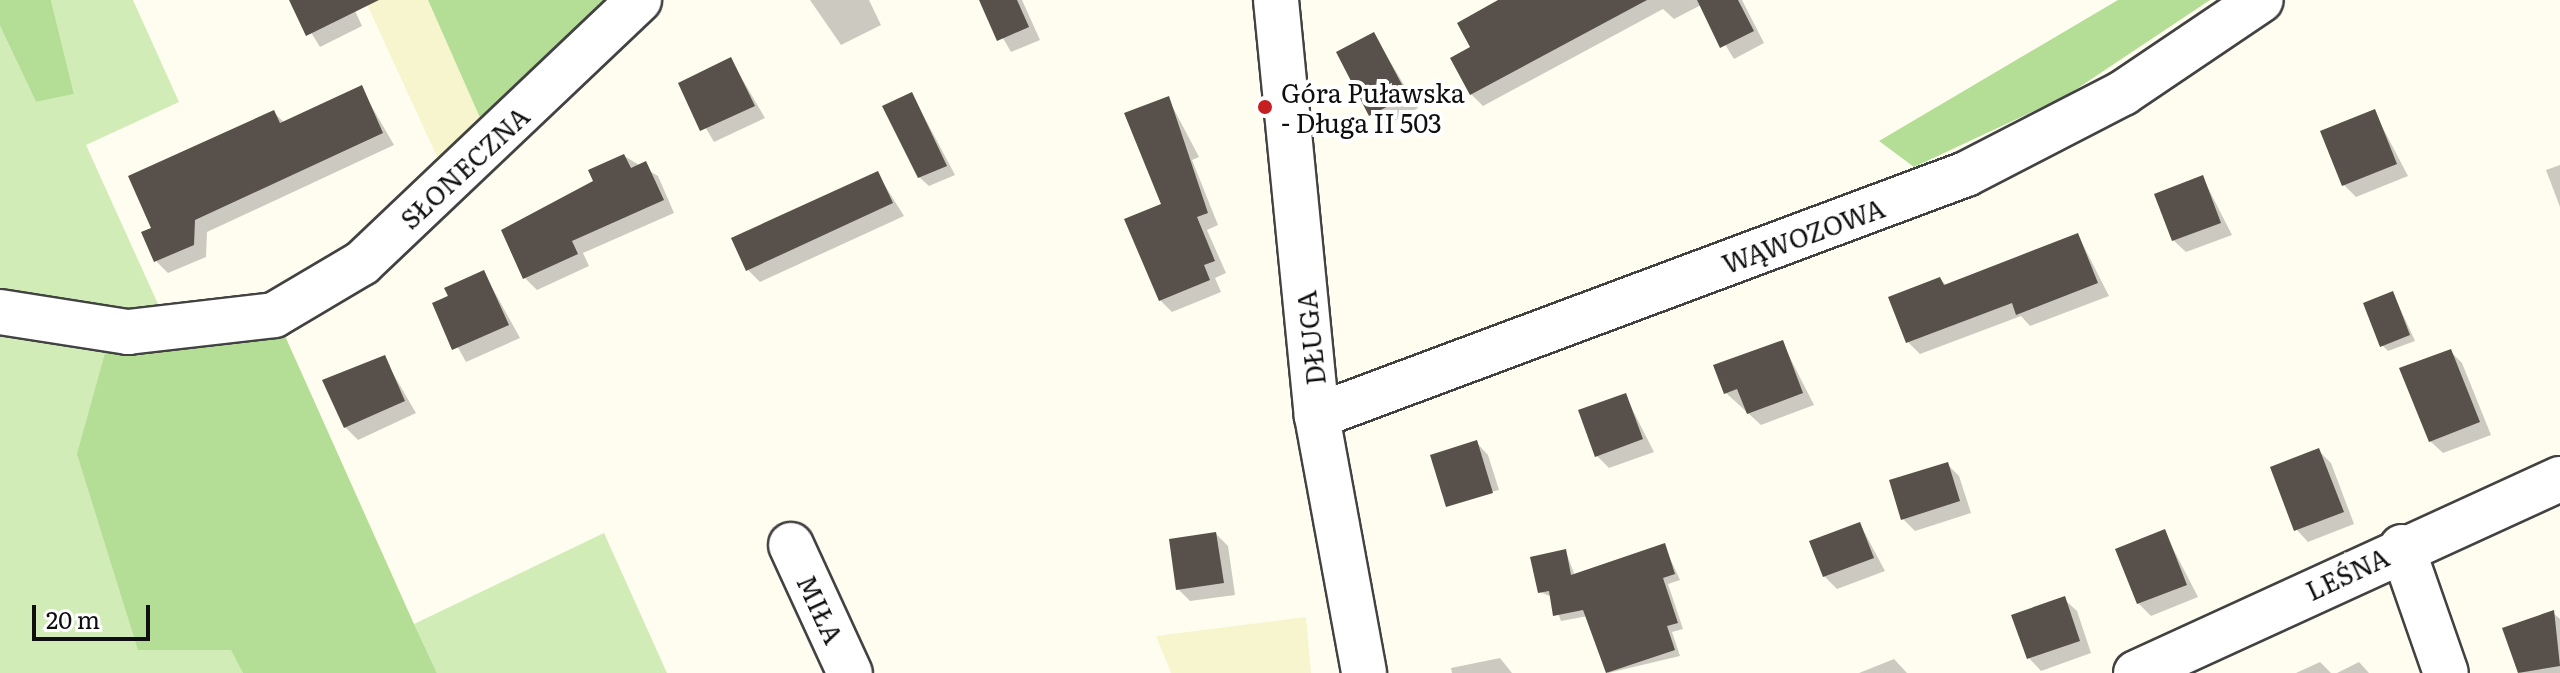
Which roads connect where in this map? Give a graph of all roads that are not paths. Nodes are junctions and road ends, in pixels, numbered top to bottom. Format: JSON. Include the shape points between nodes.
{"nodes":[{"id":1,"x":639,"y":0,"type":"edge"},
{"id":2,"x":1276,"y":0,"type":"edge"},
{"id":3,"x":2261,"y":0,"type":"edge"},
{"id":4,"x":0,"y":312,"type":"edge"},
{"id":5,"x":1317,"y":416,"type":"junction"},
{"id":6,"x":2560,"y":479,"type":"edge"},
{"id":7,"x":791,"y":545,"type":"dead end"},
{"id":8,"x":2402,"y":547,"type":"junction"},
{"id":9,"x":850,"y":673,"type":"edge"},
{"id":10,"x":1364,"y":673,"type":"edge"},
{"id":11,"x":2136,"y":673,"type":"edge"},
{"id":12,"x":2446,"y":673,"type":"edge"}],
"edges":[{"from":1,"to":4,"type":"street","name":"SŁONECZNA","via":[[362,263],[274,315],[128,332]]},
{"from":2,"to":5,"type":"street","name":"DŁUGA"},
{"from":3,"to":5,"type":"street","name":"WĄWOZOWA","via":[[2123,93],[1966,174]]},
{"from":5,"to":10,"type":"street","name":"DŁUGA"},
{"from":6,"to":8,"type":"street","name":"LEŚNA"},
{"from":7,"to":9,"type":"street","name":"MIŁA"},
{"from":8,"to":11,"type":"street","name":"LEŚNA"},
{"from":8,"to":12,"type":"street"}]}
